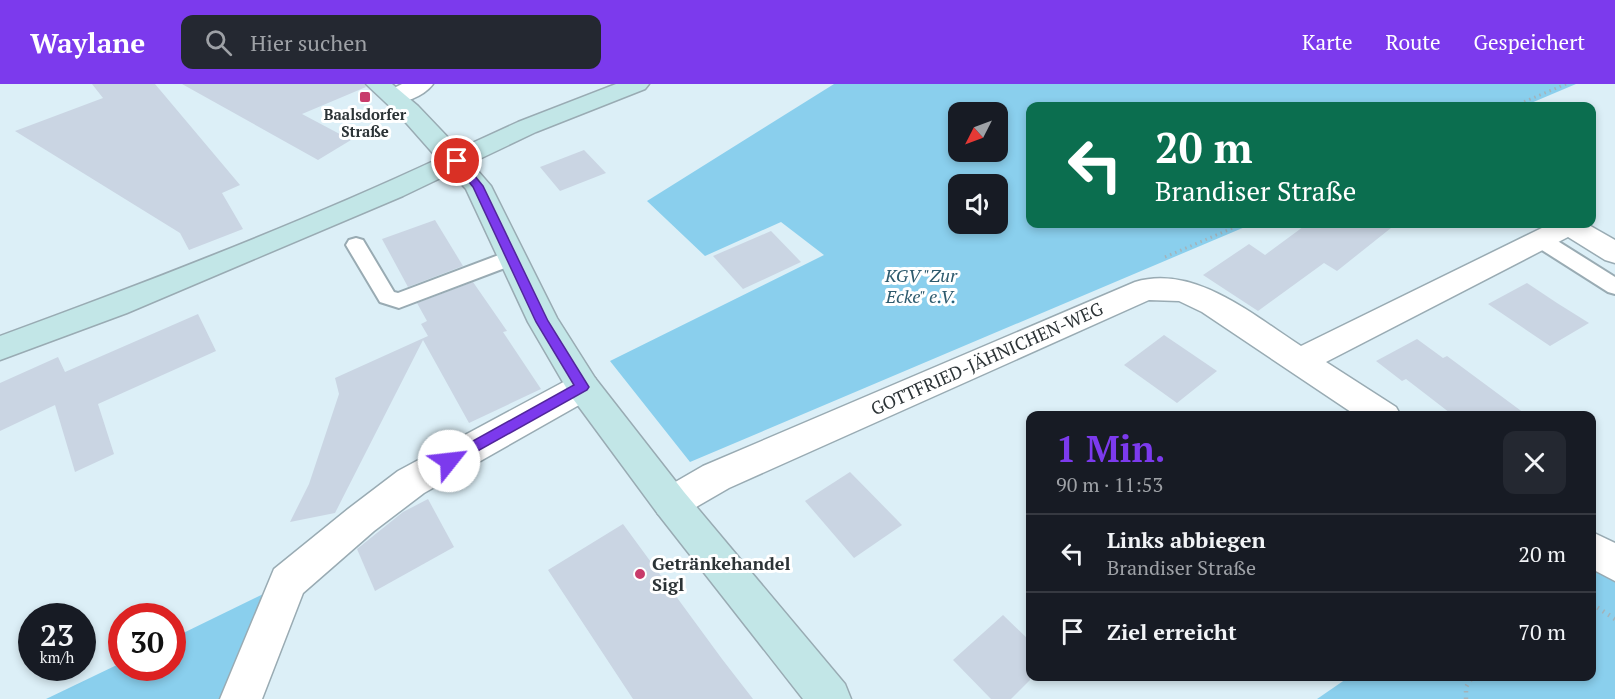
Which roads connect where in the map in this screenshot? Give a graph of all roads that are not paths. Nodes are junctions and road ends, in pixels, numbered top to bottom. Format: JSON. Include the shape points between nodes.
{"nodes":[{"id":1,"x":421,"y":84,"type":"edge"},
{"id":2,"x":637,"y":84,"type":"edge"},
{"id":3,"x":387,"y":90,"type":"edge"},
{"id":4,"x":457,"y":161,"type":"junction"},
{"id":5,"x":1561,"y":228,"type":"edge"},
{"id":6,"x":1574,"y":228,"type":"edge"},
{"id":7,"x":1541,"y":240,"type":"junction"},
{"id":8,"x":356,"y":246,"type":"dead end"},
{"id":9,"x":1615,"y":253,"type":"edge"},
{"id":10,"x":511,"y":258,"type":"junction"},
{"id":11,"x":1615,"y":286,"type":"edge"},
{"id":12,"x":0,"y":348,"type":"edge"},
{"id":13,"x":1299,"y":361,"type":"junction"},
{"id":14,"x":583,"y":387,"type":"junction"},
{"id":15,"x":1376,"y":411,"type":"edge"},
{"id":16,"x":671,"y":503,"type":"junction"},
{"id":17,"x":1596,"y":552,"type":"edge"},
{"id":18,"x":1615,"y":564,"type":"edge"},
{"id":19,"x":241,"y":699,"type":"edge"},
{"id":20,"x":830,"y":699,"type":"edge"}],
"edges":[{"from":1,"to":3,"type":"street"},
{"from":2,"to":4,"type":"street","via":[[527,127]]},
{"from":3,"to":4,"type":"street"},
{"from":4,"to":10,"type":"street","via":[[478,186]]},
{"from":4,"to":12,"type":"street","via":[[116,305]]},
{"from":5,"to":7,"type":"street"},
{"from":6,"to":9,"type":"street"},
{"from":7,"to":11,"type":"lane"},
{"from":7,"to":13,"type":"street"},
{"from":8,"to":10,"type":"lane","via":[[387,297],[399,301]]},
{"from":10,"to":14,"type":"street","via":[[543,322]]},
{"from":13,"to":15,"type":"street","name":"GOTTFRIED-JÄHNICHEN-WEG"},
{"from":13,"to":16,"type":"street","name":"GOTTFRIED-JÄHNICHEN-WEG","via":[[1213,304],[1183,291],[1146,289],[716,477]]},
{"from":14,"to":16,"type":"street"},
{"from":14,"to":19,"type":"street","via":[[411,482],[288,582]]},
{"from":16,"to":20,"type":"street"},
{"from":17,"to":18,"type":"street"}]}
